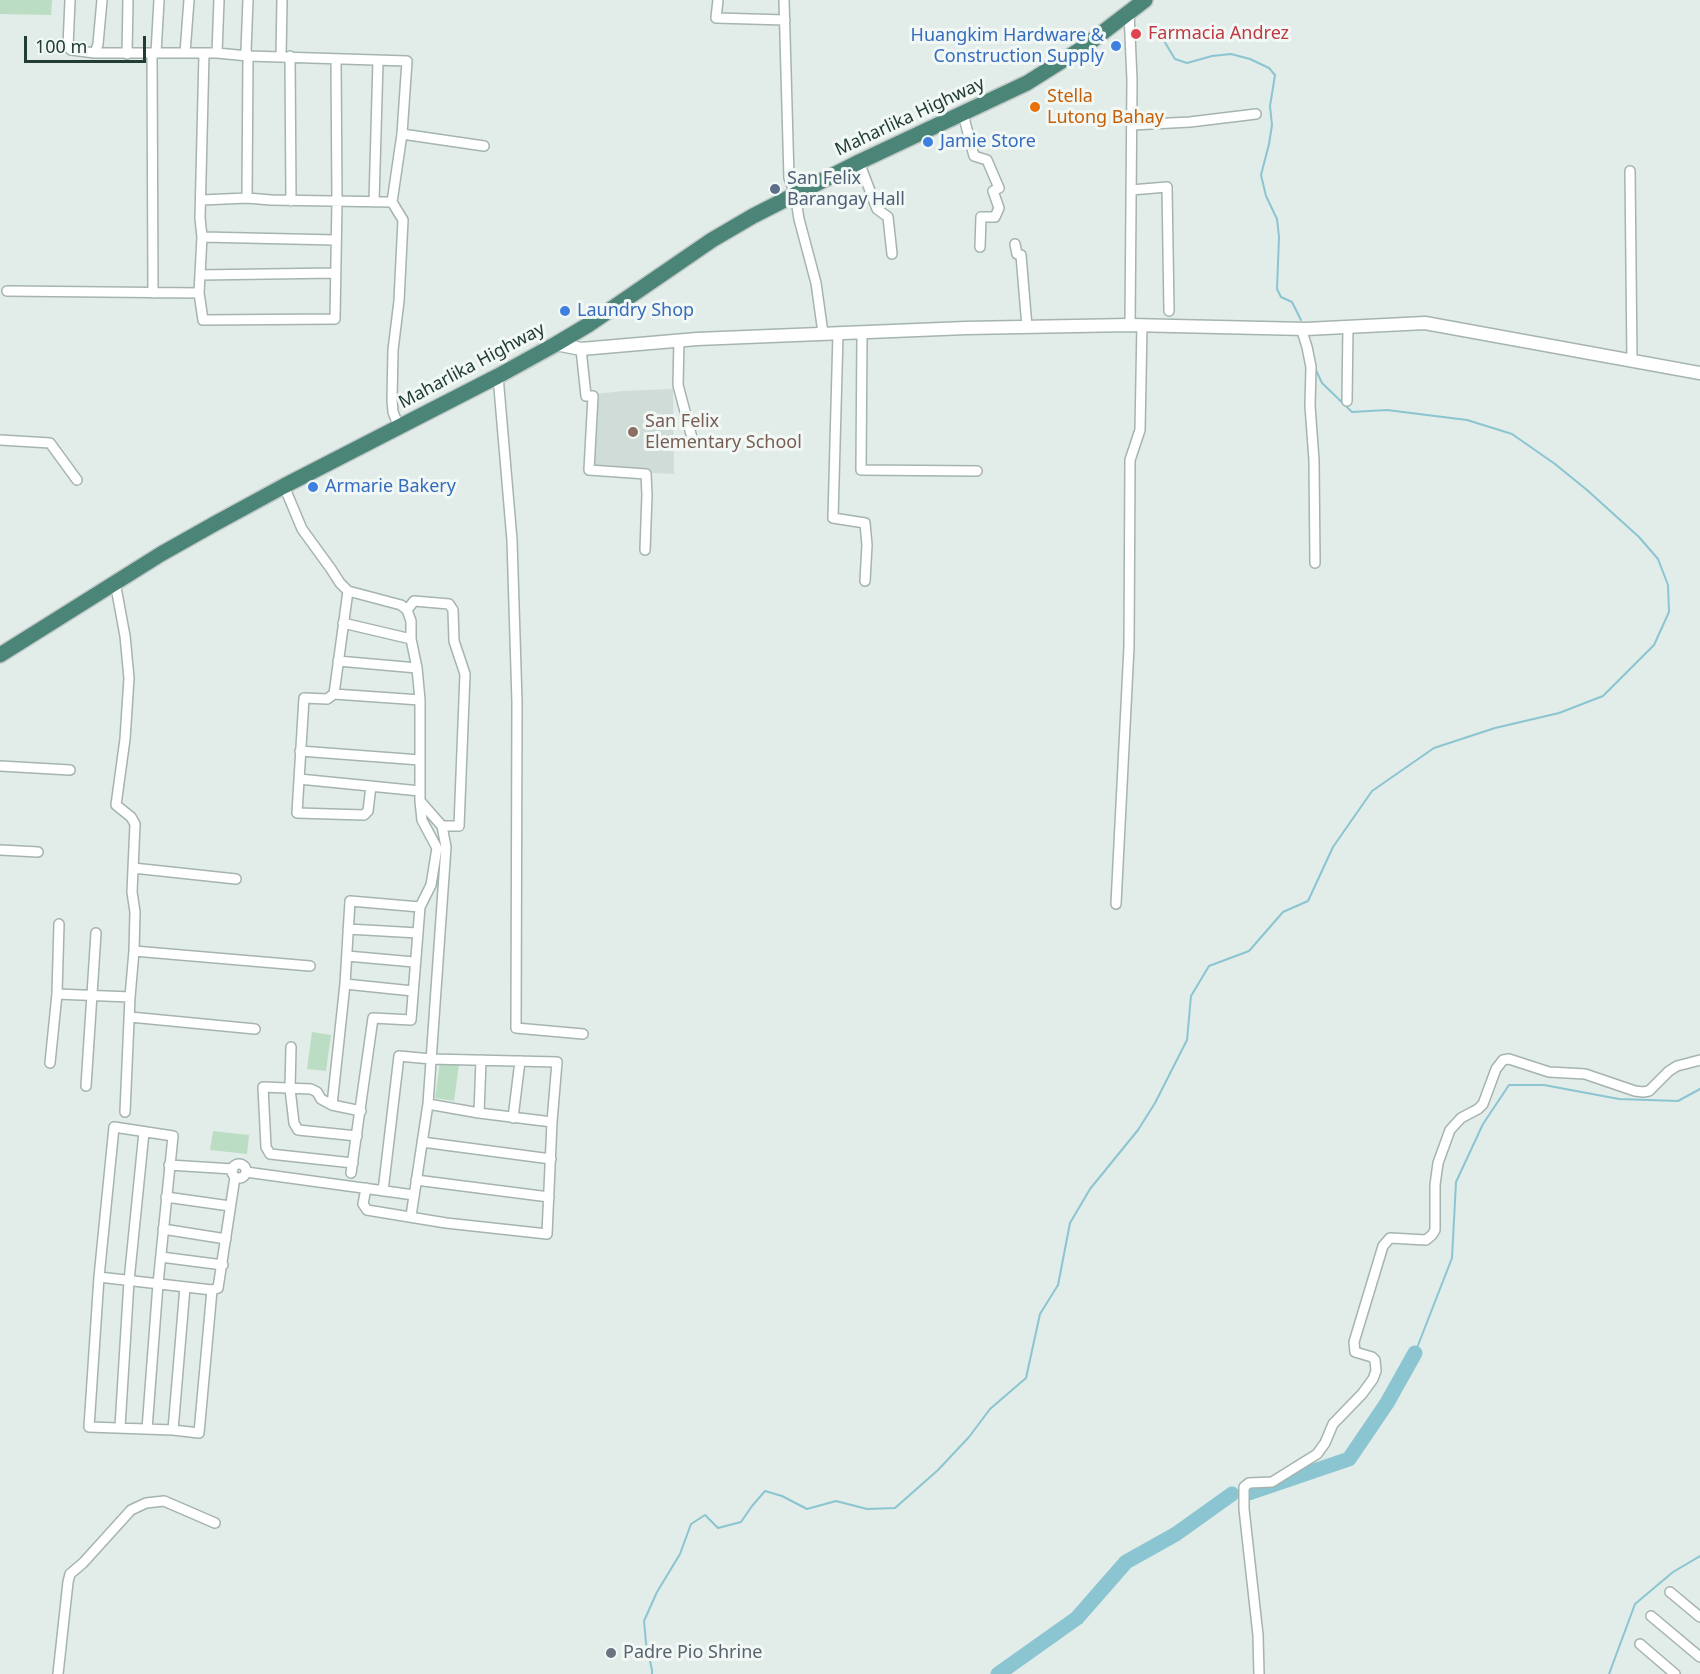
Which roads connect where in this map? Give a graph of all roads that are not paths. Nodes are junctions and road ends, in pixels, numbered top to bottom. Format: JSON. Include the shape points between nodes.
{"nodes":[{"id":1,"x":70,"y":0,"type":"edge"},
{"id":2,"x":102,"y":0,"type":"edge"},
{"id":3,"x":128,"y":0,"type":"edge"},
{"id":4,"x":159,"y":0,"type":"edge"},
{"id":5,"x":189,"y":0,"type":"edge"},
{"id":6,"x":219,"y":0,"type":"edge"},
{"id":7,"x":248,"y":0,"type":"edge"},
{"id":8,"x":282,"y":0,"type":"edge"},
{"id":9,"x":718,"y":0,"type":"edge"},
{"id":10,"x":784,"y":0,"type":"edge"},
{"id":11,"x":1145,"y":0,"type":"edge"},
{"id":12,"x":1129,"y":12,"type":"junction"},
{"id":13,"x":785,"y":20,"type":"junction"},
{"id":14,"x":95,"y":53,"type":"junction"},
{"id":15,"x":154,"y":53,"type":"junction"},
{"id":16,"x":185,"y":53,"type":"junction"},
{"id":17,"x":217,"y":53,"type":"junction"},
{"id":18,"x":127,"y":54,"type":"junction"},
{"id":19,"x":204,"y":54,"type":"junction"},
{"id":20,"x":248,"y":56,"type":"junction"},
{"id":21,"x":286,"y":56,"type":"junction"},
{"id":22,"x":336,"y":59,"type":"junction"},
{"id":23,"x":378,"y":61,"type":"junction"},
{"id":24,"x":963,"y":114,"type":"junction"},
{"id":25,"x":1256,"y":114,"type":"dead end"},
{"id":26,"x":1132,"y":124,"type":"junction"},
{"id":27,"x":402,"y":134,"type":"junction"},
{"id":28,"x":484,"y":147,"type":"dead end"},
{"id":29,"x":859,"y":162,"type":"junction"},
{"id":30,"x":1630,"y":171,"type":"dead end"},
{"id":31,"x":1131,"y":190,"type":"junction"},
{"id":32,"x":795,"y":194,"type":"junction"},
{"id":33,"x":247,"y":198,"type":"junction"},
{"id":34,"x":202,"y":200,"type":"junction"},
{"id":35,"x":291,"y":201,"type":"junction"},
{"id":36,"x":337,"y":201,"type":"junction"},
{"id":37,"x":374,"y":201,"type":"junction"},
{"id":38,"x":392,"y":202,"type":"junction"},
{"id":39,"x":202,"y":237,"type":"junction"},
{"id":40,"x":336,"y":240,"type":"junction"},
{"id":41,"x":1016,"y":244,"type":"dead end"},
{"id":42,"x":980,"y":247,"type":"dead end"},
{"id":43,"x":892,"y":254,"type":"dead end"},
{"id":44,"x":335,"y":273,"type":"junction"},
{"id":45,"x":200,"y":275,"type":"junction"},
{"id":46,"x":7,"y":291,"type":"dead end"},
{"id":47,"x":153,"y":293,"type":"junction"},
{"id":48,"x":199,"y":293,"type":"junction"},
{"id":49,"x":1169,"y":311,"type":"dead end"},
{"id":50,"x":1136,"y":325,"type":"junction"},
{"id":51,"x":1348,"y":326,"type":"junction"},
{"id":52,"x":1027,"y":327,"type":"junction"},
{"id":53,"x":1301,"y":328,"type":"junction"},
{"id":54,"x":823,"y":333,"type":"junction"},
{"id":55,"x":862,"y":333,"type":"junction"},
{"id":56,"x":838,"y":334,"type":"junction"},
{"id":57,"x":679,"y":340,"type":"junction"},
{"id":58,"x":556,"y":344,"type":"junction"},
{"id":59,"x":581,"y":349,"type":"junction"},
{"id":60,"x":1632,"y":361,"type":"junction"},
{"id":61,"x":1700,"y":373,"type":"edge"},
{"id":62,"x":498,"y":376,"type":"junction"},
{"id":63,"x":1347,"y":401,"type":"dead end"},
{"id":64,"x":399,"y":427,"type":"junction"},
{"id":65,"x":692,"y":438,"type":"dead end"},
{"id":66,"x":0,"y":440,"type":"edge"},
{"id":67,"x":977,"y":471,"type":"dead end"},
{"id":68,"x":76,"y":480,"type":"dead end"},
{"id":69,"x":284,"y":486,"type":"junction"},
{"id":70,"x":645,"y":550,"type":"dead end"},
{"id":71,"x":1316,"y":563,"type":"dead end"},
{"id":72,"x":865,"y":581,"type":"dead end"},
{"id":73,"x":115,"y":582,"type":"junction"},
{"id":74,"x":348,"y":591,"type":"junction"},
{"id":75,"x":407,"y":610,"type":"junction"},
{"id":76,"x":343,"y":624,"type":"junction"},
{"id":77,"x":411,"y":639,"type":"junction"},
{"id":78,"x":0,"y":655,"type":"edge"},
{"id":79,"x":338,"y":661,"type":"junction"},
{"id":80,"x":417,"y":668,"type":"junction"},
{"id":81,"x":334,"y":693,"type":"junction"},
{"id":82,"x":420,"y":700,"type":"junction"},
{"id":83,"x":300,"y":751,"type":"junction"},
{"id":84,"x":420,"y":760,"type":"junction"},
{"id":85,"x":0,"y":766,"type":"edge"},
{"id":86,"x":70,"y":770,"type":"dead end"},
{"id":87,"x":299,"y":779,"type":"junction"},
{"id":88,"x":371,"y":786,"type":"junction"},
{"id":89,"x":420,"y":796,"type":"junction"},
{"id":90,"x":442,"y":826,"type":"junction"},
{"id":91,"x":0,"y":850,"type":"edge"},
{"id":92,"x":38,"y":852,"type":"dead end"},
{"id":93,"x":133,"y":868,"type":"junction"},
{"id":94,"x":236,"y":879,"type":"dead end"},
{"id":95,"x":1116,"y":904,"type":"dead end"},
{"id":96,"x":420,"y":908,"type":"junction"},
{"id":97,"x":59,"y":924,"type":"dead end"},
{"id":98,"x":348,"y":929,"type":"junction"},
{"id":99,"x":96,"y":933,"type":"dead end"},
{"id":100,"x":418,"y":933,"type":"junction"},
{"id":101,"x":134,"y":951,"type":"junction"},
{"id":102,"x":347,"y":956,"type":"junction"},
{"id":103,"x":414,"y":963,"type":"junction"},
{"id":104,"x":310,"y":966,"type":"dead end"},
{"id":105,"x":345,"y":984,"type":"junction"},
{"id":106,"x":413,"y":991,"type":"junction"},
{"id":107,"x":57,"y":994,"type":"junction"},
{"id":108,"x":92,"y":995,"type":"junction"},
{"id":109,"x":130,"y":997,"type":"junction"},
{"id":110,"x":130,"y":1017,"type":"junction"},
{"id":111,"x":255,"y":1029,"type":"dead end"},
{"id":112,"x":583,"y":1034,"type":"dead end"},
{"id":113,"x":291,"y":1047,"type":"dead end"},
{"id":114,"x":431,"y":1059,"type":"junction"},
{"id":115,"x":481,"y":1060,"type":"junction"},
{"id":116,"x":1700,"y":1060,"type":"edge"},
{"id":117,"x":520,"y":1061,"type":"junction"},
{"id":118,"x":50,"y":1062,"type":"dead end"},
{"id":119,"x":86,"y":1086,"type":"dead end"},
{"id":120,"x":290,"y":1089,"type":"junction"},
{"id":121,"x":428,"y":1104,"type":"junction"},
{"id":122,"x":332,"y":1105,"type":"junction"},
{"id":123,"x":361,"y":1111,"type":"junction"},
{"id":124,"x":125,"y":1112,"type":"dead end"},
{"id":125,"x":479,"y":1113,"type":"junction"},
{"id":126,"x":513,"y":1118,"type":"junction"},
{"id":127,"x":552,"y":1122,"type":"junction"},
{"id":128,"x":144,"y":1132,"type":"junction"},
{"id":129,"x":357,"y":1136,"type":"junction"},
{"id":130,"x":422,"y":1142,"type":"junction"},
{"id":131,"x":551,"y":1160,"type":"junction"},
{"id":132,"x":170,"y":1165,"type":"junction"},
{"id":133,"x":234,"y":1173,"type":"junction"},
{"id":134,"x":416,"y":1180,"type":"junction"},
{"id":135,"x":366,"y":1188,"type":"junction"},
{"id":136,"x":383,"y":1191,"type":"junction"},
{"id":137,"x":414,"y":1195,"type":"junction"},
{"id":138,"x":166,"y":1197,"type":"junction"},
{"id":139,"x":549,"y":1197,"type":"junction"},
{"id":140,"x":230,"y":1206,"type":"junction"},
{"id":141,"x":411,"y":1216,"type":"junction"},
{"id":142,"x":163,"y":1230,"type":"junction"},
{"id":143,"x":226,"y":1239,"type":"junction"},
{"id":144,"x":161,"y":1257,"type":"junction"},
{"id":145,"x":223,"y":1265,"type":"junction"},
{"id":146,"x":99,"y":1277,"type":"junction"},
{"id":147,"x":129,"y":1281,"type":"junction"},
{"id":148,"x":158,"y":1284,"type":"junction"},
{"id":149,"x":185,"y":1287,"type":"junction"},
{"id":150,"x":212,"y":1290,"type":"junction"},
{"id":151,"x":120,"y":1427,"type":"junction"},
{"id":152,"x":147,"y":1429,"type":"junction"},
{"id":153,"x":173,"y":1430,"type":"junction"},
{"id":154,"x":215,"y":1522,"type":"dead end"},
{"id":155,"x":1670,"y":1592,"type":"dead end"},
{"id":156,"x":1651,"y":1616,"type":"dead end"},
{"id":157,"x":1700,"y":1617,"type":"edge"},
{"id":158,"x":1640,"y":1644,"type":"dead end"},
{"id":159,"x":1700,"y":1656,"type":"edge"},
{"id":160,"x":58,"y":1674,"type":"edge"},
{"id":161,"x":1259,"y":1674,"type":"edge"},
{"id":162,"x":1675,"y":1674,"type":"edge"}],
"edges":[{"from":1,"to":14,"type":"street","via":[[68,47]]},
{"from":2,"to":14,"type":"street"},
{"from":3,"to":18,"type":"street"},
{"from":4,"to":15,"type":"street"},
{"from":5,"to":16,"type":"street"},
{"from":6,"to":17,"type":"street"},
{"from":7,"to":20,"type":"street"},
{"from":8,"to":21,"type":"street"},
{"from":9,"to":13,"type":"street","via":[[716,18]]},
{"from":10,"to":13,"type":"street"},
{"from":11,"to":12,"type":"highway","name":"Maharlika Highway"},
{"from":12,"to":24,"type":"highway","name":"Maharlika Highway","via":[[1081,49]]},
{"from":12,"to":26,"type":"street"},
{"from":13,"to":32,"type":"street","via":[[789,178]]},
{"from":14,"to":18,"type":"street"},
{"from":15,"to":16,"type":"street"},
{"from":15,"to":18,"type":"street"},
{"from":15,"to":47,"type":"street"},
{"from":16,"to":19,"type":"street"},
{"from":17,"to":19,"type":"street"},
{"from":17,"to":20,"type":"street"},
{"from":19,"to":34,"type":"street"},
{"from":20,"to":21,"type":"street"},
{"from":20,"to":33,"type":"street"},
{"from":21,"to":22,"type":"street"},
{"from":21,"to":35,"type":"street"},
{"from":22,"to":23,"type":"street"},
{"from":22,"to":36,"type":"street"},
{"from":23,"to":27,"type":"street","via":[[407,62]]},
{"from":23,"to":37,"type":"street"},
{"from":24,"to":29,"type":"highway","name":"Maharlika Highway"},
{"from":24,"to":42,"type":"street","via":[[974,156],[987,160],[999,188],[993,191],[999,208],[995,217],[981,217]]},
{"from":25,"to":26,"type":"street"},
{"from":26,"to":31,"type":"street"},
{"from":27,"to":28,"type":"street"},
{"from":27,"to":38,"type":"street"},
{"from":29,"to":32,"type":"highway","name":"Maharlika Highway"},
{"from":29,"to":43,"type":"street","via":[[877,209],[888,217]]},
{"from":30,"to":60,"type":"street"},
{"from":31,"to":49,"type":"street","via":[[1167,187]]},
{"from":31,"to":50,"type":"street"},
{"from":32,"to":54,"type":"street","via":[[816,283]]},
{"from":32,"to":58,"type":"highway","name":"Maharlika Highway","via":[[712,240]]},
{"from":33,"to":34,"type":"street"},
{"from":33,"to":35,"type":"street"},
{"from":34,"to":39,"type":"street"},
{"from":35,"to":36,"type":"street"},
{"from":36,"to":37,"type":"street"},
{"from":36,"to":40,"type":"street"},
{"from":37,"to":38,"type":"street"},
{"from":38,"to":64,"type":"street","via":[[403,220],[392,400]]},
{"from":39,"to":40,"type":"street"},
{"from":39,"to":45,"type":"street"},
{"from":40,"to":44,"type":"street"},
{"from":41,"to":52,"type":"street","via":[[1017,254],[1021,255]]},
{"from":44,"to":45,"type":"street"},
{"from":44,"to":48,"type":"street","via":[[335,319],[203,320]]},
{"from":45,"to":48,"type":"street"},
{"from":46,"to":47,"type":"street"},
{"from":47,"to":48,"type":"street"},
{"from":50,"to":52,"type":"street"},
{"from":50,"to":53,"type":"street"},
{"from":50,"to":95,"type":"street","via":[[1140,430],[1130,460],[1129,647]]},
{"from":51,"to":53,"type":"street"},
{"from":51,"to":60,"type":"street","via":[[1425,323]]},
{"from":51,"to":63,"type":"street"},
{"from":52,"to":55,"type":"street"},
{"from":53,"to":71,"type":"street","via":[[1311,367]]},
{"from":54,"to":56,"type":"street"},
{"from":54,"to":57,"type":"street"},
{"from":55,"to":56,"type":"street"},
{"from":55,"to":67,"type":"street","via":[[861,470]]},
{"from":56,"to":72,"type":"street","via":[[833,518],[865,523]]},
{"from":57,"to":59,"type":"street"},
{"from":57,"to":65,"type":"street","via":[[678,385]]},
{"from":58,"to":59,"type":"street"},
{"from":58,"to":62,"type":"highway","name":"Maharlika Highway"},
{"from":59,"to":70,"type":"street","via":[[586,396],[593,396],[589,470],[646,474]]},
{"from":60,"to":61,"type":"street"},
{"from":62,"to":64,"type":"highway","name":"Maharlika Highway"},
{"from":62,"to":112,"type":"street","via":[[512,540],[517,702],[516,1028]]},
{"from":64,"to":69,"type":"highway","name":"Maharlika Highway"},
{"from":66,"to":68,"type":"street","via":[[50,442]]},
{"from":69,"to":73,"type":"highway","name":"Maharlika Highway"},
{"from":69,"to":74,"type":"street","via":[[302,530]]},
{"from":73,"to":78,"type":"highway","name":"Maharlika Highway"},
{"from":73,"to":93,"type":"street","via":[[129,678],[126,739],[116,805],[135,824]]},
{"from":74,"to":75,"type":"street"},
{"from":74,"to":76,"type":"street"},
{"from":75,"to":77,"type":"street"},
{"from":75,"to":90,"type":"street","via":[[414,601],[449,604],[453,610],[452,635],[465,674],[459,826]]},
{"from":76,"to":77,"type":"street"},
{"from":76,"to":79,"type":"street"},
{"from":77,"to":80,"type":"street"},
{"from":79,"to":80,"type":"street"},
{"from":79,"to":81,"type":"street"},
{"from":80,"to":82,"type":"street"},
{"from":81,"to":82,"type":"street"},
{"from":81,"to":83,"type":"street","via":[[327,699],[304,698]]},
{"from":82,"to":84,"type":"street"},
{"from":83,"to":84,"type":"street"},
{"from":83,"to":87,"type":"street"},
{"from":84,"to":89,"type":"street"},
{"from":85,"to":86,"type":"street"},
{"from":87,"to":88,"type":"street"},
{"from":87,"to":88,"type":"street","via":[[297,813],[364,815]]},
{"from":88,"to":89,"type":"street"},
{"from":89,"to":90,"type":"street"},
{"from":89,"to":96,"type":"street","via":[[422,820],[437,848],[431,885]]},
{"from":90,"to":114,"type":"street","via":[[446,847]]},
{"from":91,"to":92,"type":"street"},
{"from":93,"to":94,"type":"street"},
{"from":93,"to":101,"type":"street"},
{"from":96,"to":98,"type":"street","via":[[350,902]]},
{"from":96,"to":100,"type":"street"},
{"from":97,"to":107,"type":"street"},
{"from":98,"to":100,"type":"street"},
{"from":98,"to":102,"type":"street"},
{"from":99,"to":108,"type":"street"},
{"from":100,"to":103,"type":"street"},
{"from":101,"to":104,"type":"street"},
{"from":101,"to":109,"type":"street"},
{"from":102,"to":103,"type":"street"},
{"from":102,"to":105,"type":"street"},
{"from":103,"to":106,"type":"street"},
{"from":105,"to":106,"type":"street"},
{"from":105,"to":122,"type":"street"},
{"from":106,"to":123,"type":"street","via":[[411,1020],[374,1018]]},
{"from":107,"to":108,"type":"street"},
{"from":107,"to":118,"type":"street"},
{"from":108,"to":109,"type":"street"},
{"from":108,"to":119,"type":"street"},
{"from":109,"to":110,"type":"street"},
{"from":110,"to":111,"type":"street"},
{"from":110,"to":124,"type":"street"},
{"from":113,"to":120,"type":"street"},
{"from":114,"to":115,"type":"street"},
{"from":114,"to":121,"type":"street"},
{"from":114,"to":136,"type":"street","via":[[399,1056]]},
{"from":115,"to":117,"type":"street"},
{"from":115,"to":125,"type":"street"},
{"from":116,"to":161,"type":"street","via":[[1677,1066],[1643,1092],[1585,1074],[1548,1072],[1503,1060],[1483,1104],[1455,1123],[1438,1163],[1435,1230],[1426,1240],[1390,1238],[1383,1246],[1354,1342],[1355,1352],[1375,1360],[1373,1379],[1333,1424],[1317,1454],[1272,1482],[1249,1483],[1244,1487]]},
{"from":117,"to":126,"type":"street"},
{"from":117,"to":127,"type":"street","via":[[557,1062]]},
{"from":120,"to":122,"type":"street","via":[[311,1089]]},
{"from":120,"to":129,"type":"street","via":[[298,1130]]},
{"from":120,"to":129,"type":"street","via":[[263,1087],[266,1147],[270,1154],[352,1168]]},
{"from":121,"to":125,"type":"street"},
{"from":121,"to":130,"type":"street"},
{"from":122,"to":123,"type":"street"},
{"from":123,"to":129,"type":"street"},
{"from":125,"to":126,"type":"street"},
{"from":126,"to":127,"type":"street"},
{"from":127,"to":131,"type":"street"},
{"from":128,"to":132,"type":"street","via":[[173,1136]]},
{"from":128,"to":146,"type":"street","via":[[114,1127]]},
{"from":128,"to":147,"type":"street"},
{"from":130,"to":131,"type":"street"},
{"from":130,"to":134,"type":"street"},
{"from":131,"to":139,"type":"street"},
{"from":132,"to":133,"type":"street"},
{"from":132,"to":138,"type":"street"},
{"from":133,"to":135,"type":"street","via":[[236,1165],[241,1165],[246,1172]]},
{"from":133,"to":140,"type":"street"},
{"from":134,"to":137,"type":"street"},
{"from":134,"to":139,"type":"street"},
{"from":135,"to":136,"type":"street"},
{"from":135,"to":141,"type":"street","via":[[363,1204],[367,1210]]},
{"from":136,"to":137,"type":"street"},
{"from":137,"to":141,"type":"street"},
{"from":138,"to":140,"type":"street"},
{"from":138,"to":142,"type":"street"},
{"from":139,"to":141,"type":"street","via":[[548,1234]]},
{"from":140,"to":143,"type":"street"},
{"from":142,"to":143,"type":"street"},
{"from":142,"to":144,"type":"street"},
{"from":143,"to":145,"type":"street"},
{"from":144,"to":145,"type":"street"},
{"from":144,"to":148,"type":"street"},
{"from":145,"to":150,"type":"street","via":[[218,1288]]},
{"from":146,"to":147,"type":"street"},
{"from":146,"to":151,"type":"street","via":[[90,1427]]},
{"from":147,"to":148,"type":"street"},
{"from":147,"to":151,"type":"street"},
{"from":148,"to":149,"type":"street"},
{"from":148,"to":152,"type":"street"},
{"from":149,"to":150,"type":"street"},
{"from":149,"to":153,"type":"street"},
{"from":150,"to":153,"type":"street","via":[[199,1433]]},
{"from":151,"to":152,"type":"street"},
{"from":152,"to":153,"type":"street"},
{"from":154,"to":160,"type":"street","via":[[164,1501],[131,1510],[70,1574]]},
{"from":155,"to":157,"type":"street"},
{"from":156,"to":159,"type":"street"},
{"from":158,"to":162,"type":"street"}]}
